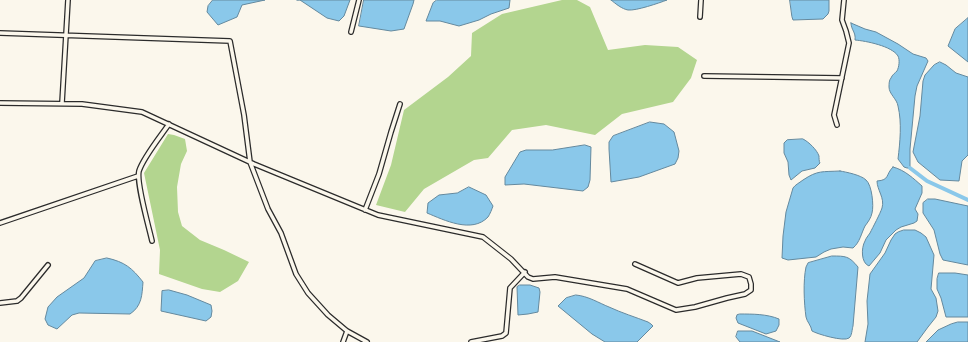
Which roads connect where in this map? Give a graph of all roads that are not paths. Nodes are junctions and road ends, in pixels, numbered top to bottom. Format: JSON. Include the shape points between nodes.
{"nodes":[{"id":1,"x":68,"y":0,"type":"edge"},
{"id":2,"x":360,"y":0,"type":"edge"},
{"id":3,"x":701,"y":0,"type":"edge"},
{"id":4,"x":844,"y":0,"type":"edge"},
{"id":5,"x":700,"y":17,"type":"dead end"},
{"id":6,"x":350,"y":32,"type":"dead end"},
{"id":7,"x":0,"y":33,"type":"edge"},
{"id":8,"x":66,"y":35,"type":"junction"},
{"id":9,"x":704,"y":76,"type":"dead end"},
{"id":10,"x":842,"y":78,"type":"junction"},
{"id":11,"x":0,"y":103,"type":"edge"},
{"id":12,"x":62,"y":103,"type":"junction"},
{"id":13,"x":400,"y":104,"type":"dead end"},
{"id":14,"x":169,"y":124,"type":"junction"},
{"id":15,"x":837,"y":125,"type":"dead end"},
{"id":16,"x":250,"y":162,"type":"junction"},
{"id":17,"x":138,"y":176,"type":"junction"},
{"id":18,"x":365,"y":210,"type":"junction"},
{"id":19,"x":0,"y":223,"type":"edge"},
{"id":20,"x":152,"y":241,"type":"dead end"},
{"id":21,"x":635,"y":264,"type":"dead end"},
{"id":22,"x":48,"y":265,"type":"dead end"},
{"id":23,"x":525,"y":272,"type":"junction"},
{"id":24,"x":0,"y":303,"type":"edge"},
{"id":25,"x":347,"y":332,"type":"junction"},
{"id":26,"x":343,"y":342,"type":"edge"},
{"id":27,"x":367,"y":342,"type":"edge"},
{"id":28,"x":471,"y":342,"type":"edge"}],
"edges":[{"from":1,"to":8,"type":"street"},
{"from":2,"to":6,"type":"street"},
{"from":3,"to":5,"type":"street"},
{"from":4,"to":10,"type":"street","via":[[842,20],[849,43]]},
{"from":7,"to":8,"type":"street"},
{"from":8,"to":12,"type":"street"},
{"from":8,"to":16,"type":"street","via":[[230,41]]},
{"from":9,"to":10,"type":"street"},
{"from":10,"to":15,"type":"street","via":[[834,115]]},
{"from":11,"to":12,"type":"street"},
{"from":12,"to":14,"type":"street","via":[[142,112]]},
{"from":13,"to":18,"type":"street","via":[[379,174]]},
{"from":14,"to":16,"type":"street"},
{"from":14,"to":17,"type":"street"},
{"from":16,"to":18,"type":"street"},
{"from":16,"to":25,"type":"street","via":[[296,274],[308,293]]},
{"from":17,"to":19,"type":"street"},
{"from":17,"to":20,"type":"street"},
{"from":18,"to":23,"type":"street","via":[[483,237]]},
{"from":21,"to":23,"type":"street","via":[[678,283],[697,278],[741,274],[749,277],[751,290],[696,308],[676,310],[627,288],[555,277],[534,279],[528,277]]},
{"from":22,"to":24,"type":"street","via":[[20,298]]},
{"from":23,"to":28,"type":"street","via":[[510,288],[506,333]]},
{"from":25,"to":26,"type":"street"},
{"from":25,"to":27,"type":"street"}]}
